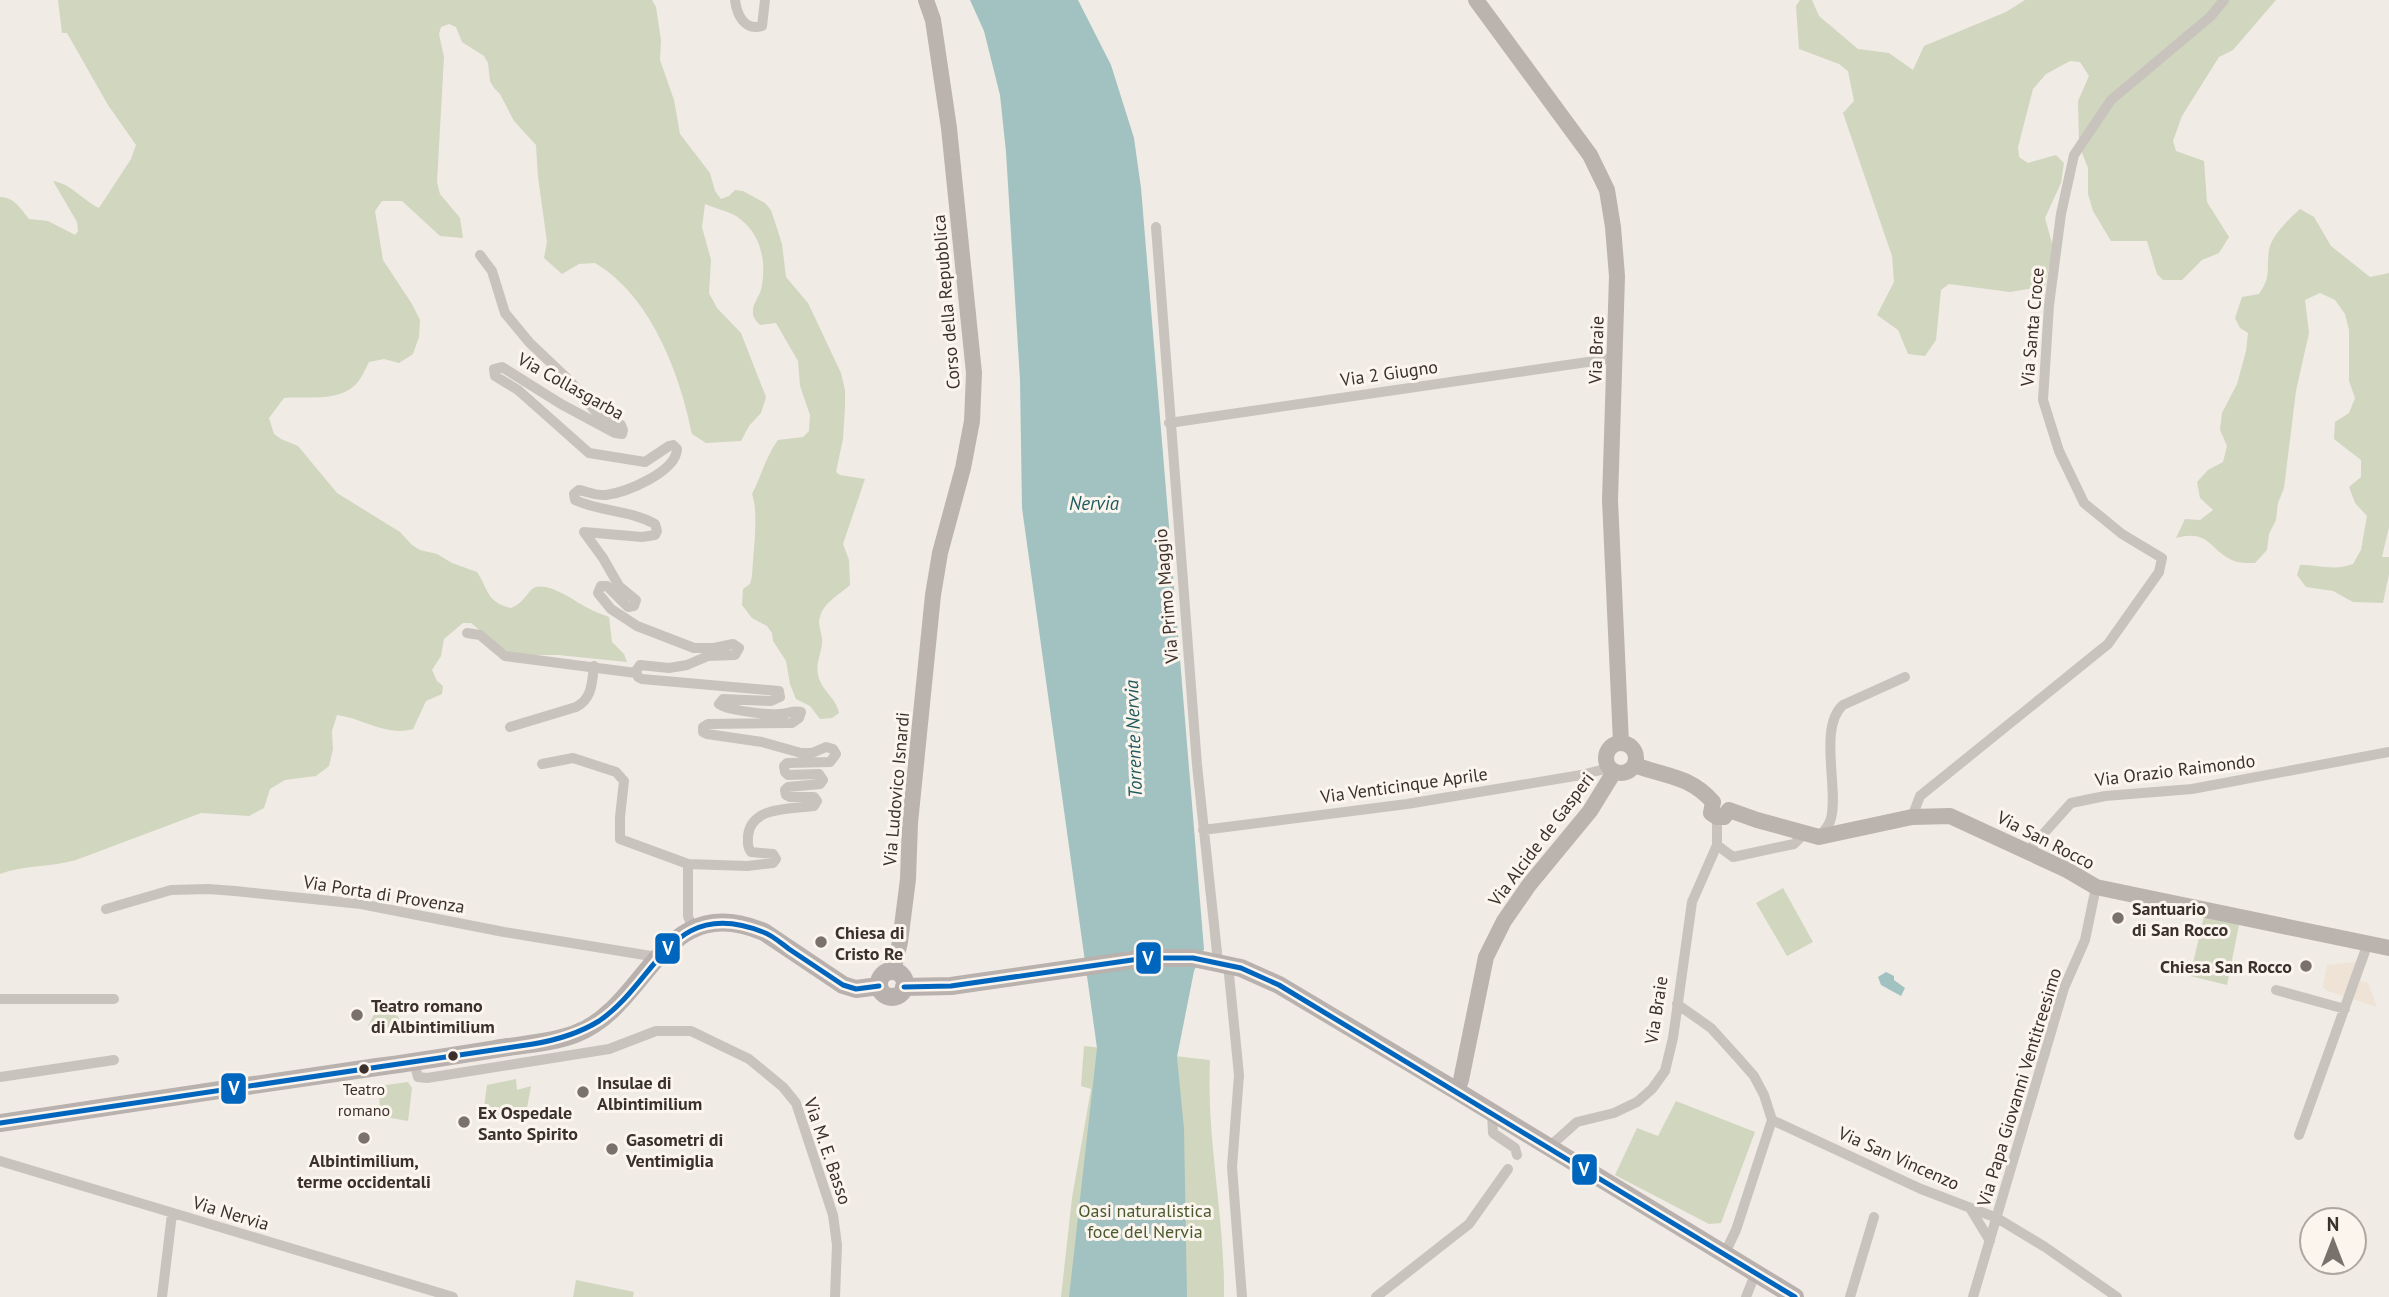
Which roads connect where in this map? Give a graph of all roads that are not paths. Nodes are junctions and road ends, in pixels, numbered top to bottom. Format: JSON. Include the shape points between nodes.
{"nodes":[{"id":1,"x":735,"y":0,"type":"edge"},
{"id":2,"x":765,"y":0,"type":"edge"},
{"id":3,"x":926,"y":0,"type":"edge"},
{"id":4,"x":1476,"y":0,"type":"edge"},
{"id":5,"x":2224,"y":0,"type":"edge"},
{"id":6,"x":1156,"y":227,"type":"dead end"},
{"id":7,"x":480,"y":255,"type":"dead end"},
{"id":8,"x":1615,"y":358,"type":"junction"},
{"id":9,"x":1169,"y":423,"type":"junction"},
{"id":10,"x":467,"y":633,"type":"dead end"},
{"id":11,"x":929,"y":640,"type":"joint"},
{"id":12,"x":594,"y":666,"type":"junction"},
{"id":13,"x":636,"y":673,"type":"junction"},
{"id":14,"x":1905,"y":677,"type":"dead end"},
{"id":15,"x":510,"y":727,"type":"dead end"},
{"id":16,"x":1621,"y":743,"type":"junction"},
{"id":17,"x":2389,"y":752,"type":"edge"},
{"id":18,"x":542,"y":764,"type":"dead end"},
{"id":19,"x":1635,"y":765,"type":"junction"},
{"id":20,"x":1612,"y":770,"type":"junction"},
{"id":21,"x":1720,"y":810,"type":"junction"},
{"id":22,"x":1912,"y":817,"type":"junction"},
{"id":23,"x":1203,"y":830,"type":"junction"},
{"id":24,"x":1812,"y":835,"type":"junction"},
{"id":25,"x":1717,"y":845,"type":"junction"},
{"id":26,"x":2028,"y":851,"type":"junction"},
{"id":27,"x":688,"y":864,"type":"junction"},
{"id":28,"x":2096,"y":887,"type":"junction"},
{"id":29,"x":106,"y":909,"type":"dead end"},
{"id":30,"x":693,"y":930,"type":"junction"},
{"id":31,"x":2368,"y":943,"type":"junction"},
{"id":32,"x":2389,"y":948,"type":"edge"},
{"id":33,"x":655,"y":959,"type":"junction"},
{"id":34,"x":1219,"y":963,"type":"junction"},
{"id":35,"x":900,"y":978,"type":"junction"},
{"id":36,"x":2276,"y":990,"type":"dead end"},
{"id":37,"x":0,"y":999,"type":"edge"},
{"id":38,"x":114,"y":999,"type":"dead end"},
{"id":39,"x":1676,"y":1004,"type":"junction"},
{"id":40,"x":2345,"y":1009,"type":"junction"},
{"id":41,"x":114,"y":1060,"type":"dead end"},
{"id":42,"x":414,"y":1062,"type":"junction"},
{"id":43,"x":0,"y":1077,"type":"edge"},
{"id":44,"x":1457,"y":1091,"type":"junction"},
{"id":45,"x":1492,"y":1112,"type":"junction"},
{"id":46,"x":1772,"y":1120,"type":"junction"},
{"id":47,"x":0,"y":1123,"type":"edge"},
{"id":48,"x":2299,"y":1135,"type":"dead end"},
{"id":49,"x":1549,"y":1147,"type":"junction"},
{"id":50,"x":1517,"y":1156,"type":"dead end"},
{"id":51,"x":0,"y":1161,"type":"edge"},
{"id":52,"x":1508,"y":1169,"type":"dead end"},
{"id":53,"x":1970,"y":1208,"type":"junction"},
{"id":54,"x":172,"y":1214,"type":"junction"},
{"id":55,"x":1874,"y":1217,"type":"dead end"},
{"id":56,"x":1997,"y":1218,"type":"junction"},
{"id":57,"x":1990,"y":1241,"type":"junction"},
{"id":58,"x":1725,"y":1253,"type":"junction"},
{"id":59,"x":1756,"y":1272,"type":"junction"},
{"id":60,"x":1793,"y":1296,"type":"edge"},
{"id":61,"x":162,"y":1297,"type":"edge"},
{"id":62,"x":453,"y":1297,"type":"edge"},
{"id":63,"x":835,"y":1297,"type":"edge"},
{"id":64,"x":1242,"y":1297,"type":"edge"},
{"id":65,"x":1376,"y":1297,"type":"edge"},
{"id":66,"x":1746,"y":1297,"type":"edge"},
{"id":67,"x":1850,"y":1297,"type":"edge"},
{"id":68,"x":1973,"y":1297,"type":"edge"},
{"id":69,"x":2118,"y":1297,"type":"edge"}],
"edges":[{"from":1,"to":2,"type":"street","via":[[741,19],[754,28],[762,26]]},
{"from":3,"to":11,"type":"street","name":"Corso della Repubblica","via":[[949,128],[974,373],[972,421],[940,553]]},
{"from":4,"to":8,"type":"street","name":"Via Braie","via":[[1590,155],[1607,190],[1617,276]]},
{"from":5,"to":22,"type":"street","name":"Via Santa Croce","via":[[2210,18],[2111,100],[2074,155],[2060,214],[2049,306],[2043,400],[2059,451],[2084,503],[2162,558],[2160,572],[2108,644],[1920,796]]},
{"from":6,"to":9,"type":"street","name":"Via Primo Maggio"},
{"from":7,"to":13,"type":"street","name":"Via Collasgarba","via":[[492,271],[505,313],[528,342],[590,407],[621,425],[622,434],[561,404],[502,367],[494,369],[496,377],[518,390],[589,453],[645,462],[669,446],[677,449],[666,469],[624,491],[603,496],[575,492],[575,500],[591,508],[642,516],[657,528],[653,536],[642,537],[584,532],[636,604],[628,607],[605,586],[598,593],[637,626],[694,648],[733,644],[739,649],[735,655],[708,656],[669,668],[642,665]]},
{"from":8,"to":9,"type":"street","name":"Via 2 Giugno"},
{"from":8,"to":16,"type":"street","name":"Via Braie","via":[[1610,500]]},
{"from":9,"to":23,"type":"street","name":"Via Primo Maggio"},
{"from":10,"to":12,"type":"street","name":"Via Collasgarba","via":[[480,635],[505,656]]},
{"from":11,"to":35,"type":"street","name":"Via Ludovico Isnardi"},
{"from":12,"to":13,"type":"street","name":"Via Collasgarba"},
{"from":12,"to":15,"type":"street","via":[[585,702]]},
{"from":13,"to":27,"type":"street","name":"Via Collasgarba","via":[[642,680],[779,691],[780,697],[771,701],[723,699],[719,704],[754,712],[801,712],[792,723],[708,724],[703,732],[801,753],[826,747],[836,754],[830,762],[784,766],[788,775],[819,774],[820,784],[786,790],[790,797],[814,797],[814,806],[771,811],[749,827],[747,847],[751,852],[773,854],[775,862]]},
{"from":14,"to":24,"type":"street","via":[[1837,710],[1830,756],[1832,817]]},
{"from":16,"to":19,"type":"street","via":[[1634,750]]},
{"from":16,"to":20,"type":"street","via":[[1607,752]]},
{"from":17,"to":26,"type":"street","name":"Via Orazio Raimondo","via":[[2192,789],[2071,803]]},
{"from":18,"to":27,"type":"street","name":"Via Collasgarba","via":[[573,758],[616,772],[624,781],[620,839]]},
{"from":19,"to":20,"type":"street","via":[[1622,774]]},
{"from":19,"to":21,"type":"street","via":[[1688,780]]},
{"from":20,"to":23,"type":"street","name":"Via Venticinque Aprile","via":[[1407,804]]},
{"from":20,"to":44,"type":"street","name":"Via Alcide de Gasperi","via":[[1590,811],[1504,921],[1486,957]]},
{"from":21,"to":24,"type":"street"},
{"from":21,"to":25,"type":"street","name":"Via Braie"},
{"from":22,"to":24,"type":"street","name":"Via San Rocco"},
{"from":22,"to":26,"type":"street","name":"Via San Rocco","via":[[1950,816]]},
{"from":23,"to":34,"type":"street","name":"Via Primo Maggio"},
{"from":24,"to":25,"type":"street","via":[[1794,844],[1733,857]]},
{"from":25,"to":39,"type":"street","name":"Via Braie","via":[[1692,902]]},
{"from":26,"to":28,"type":"street","name":"Via San Rocco"},
{"from":27,"to":30,"type":"street","via":[[688,916]]},
{"from":28,"to":31,"type":"street","name":"Via San Rocco"},
{"from":28,"to":56,"type":"street","name":"Via Papa Giovanni Ventitreesimo","via":[[2085,940],[2064,988]]},
{"from":29,"to":33,"type":"street","name":"Via Porta di Provenza","via":[[171,890],[208,888],[361,904]]},
{"from":30,"to":33,"type":"main road"},
{"from":30,"to":35,"type":"main road","via":[[722,923],[750,926],[856,989],[879,986],[891,996],[900,994]]},
{"from":31,"to":32,"type":"street","name":"Via San Rocco"},
{"from":31,"to":40,"type":"street"},
{"from":33,"to":42,"type":"main road","via":[[615,1008],[573,1035]]},
{"from":34,"to":35,"type":"main road","via":[[1170,957],[951,986]]},
{"from":34,"to":44,"type":"main road","via":[[1279,985]]},
{"from":34,"to":64,"type":"street","name":"Via Primo Maggio","via":[[1239,1075],[1232,1167]]},
{"from":36,"to":40,"type":"street"},
{"from":37,"to":38,"type":"street"},
{"from":39,"to":46,"type":"street","via":[[1711,1028],[1754,1076]]},
{"from":39,"to":49,"type":"street","name":"Via Braie","via":[[1665,1071],[1652,1088],[1614,1113],[1577,1122]]},
{"from":40,"to":48,"type":"street"},
{"from":41,"to":43,"type":"street"},
{"from":42,"to":47,"type":"main road"},
{"from":42,"to":63,"type":"street","name":"Via M. E. Basso","via":[[418,1077],[427,1078],[608,1049],[646,1033],[682,1029],[747,1057],[783,1087],[800,1112],[833,1215]]},
{"from":44,"to":45,"type":"main road"},
{"from":45,"to":49,"type":"main road"},
{"from":45,"to":50,"type":"street","via":[[1493,1133],[1515,1148]]},
{"from":46,"to":53,"type":"street","name":"Via San Vincenzo"},
{"from":46,"to":58,"type":"street"},
{"from":49,"to":58,"type":"main road"},
{"from":51,"to":54,"type":"street","name":"Via Nervia"},
{"from":52,"to":65,"type":"street","via":[[1469,1224]]},
{"from":53,"to":56,"type":"street","name":"Via San Vincenzo"},
{"from":53,"to":57,"type":"street"},
{"from":54,"to":61,"type":"street"},
{"from":54,"to":62,"type":"street","name":"Via Nervia"},
{"from":55,"to":67,"type":"street"},
{"from":56,"to":57,"type":"street","name":"Via Papa Giovanni Ventitreesimo"},
{"from":56,"to":69,"type":"street","name":"Via San Vincenzo"},
{"from":57,"to":68,"type":"street","name":"Via Papa Giovanni Ventitreesimo"},
{"from":58,"to":59,"type":"main road"},
{"from":59,"to":60,"type":"main road"},
{"from":59,"to":66,"type":"street"}]}
